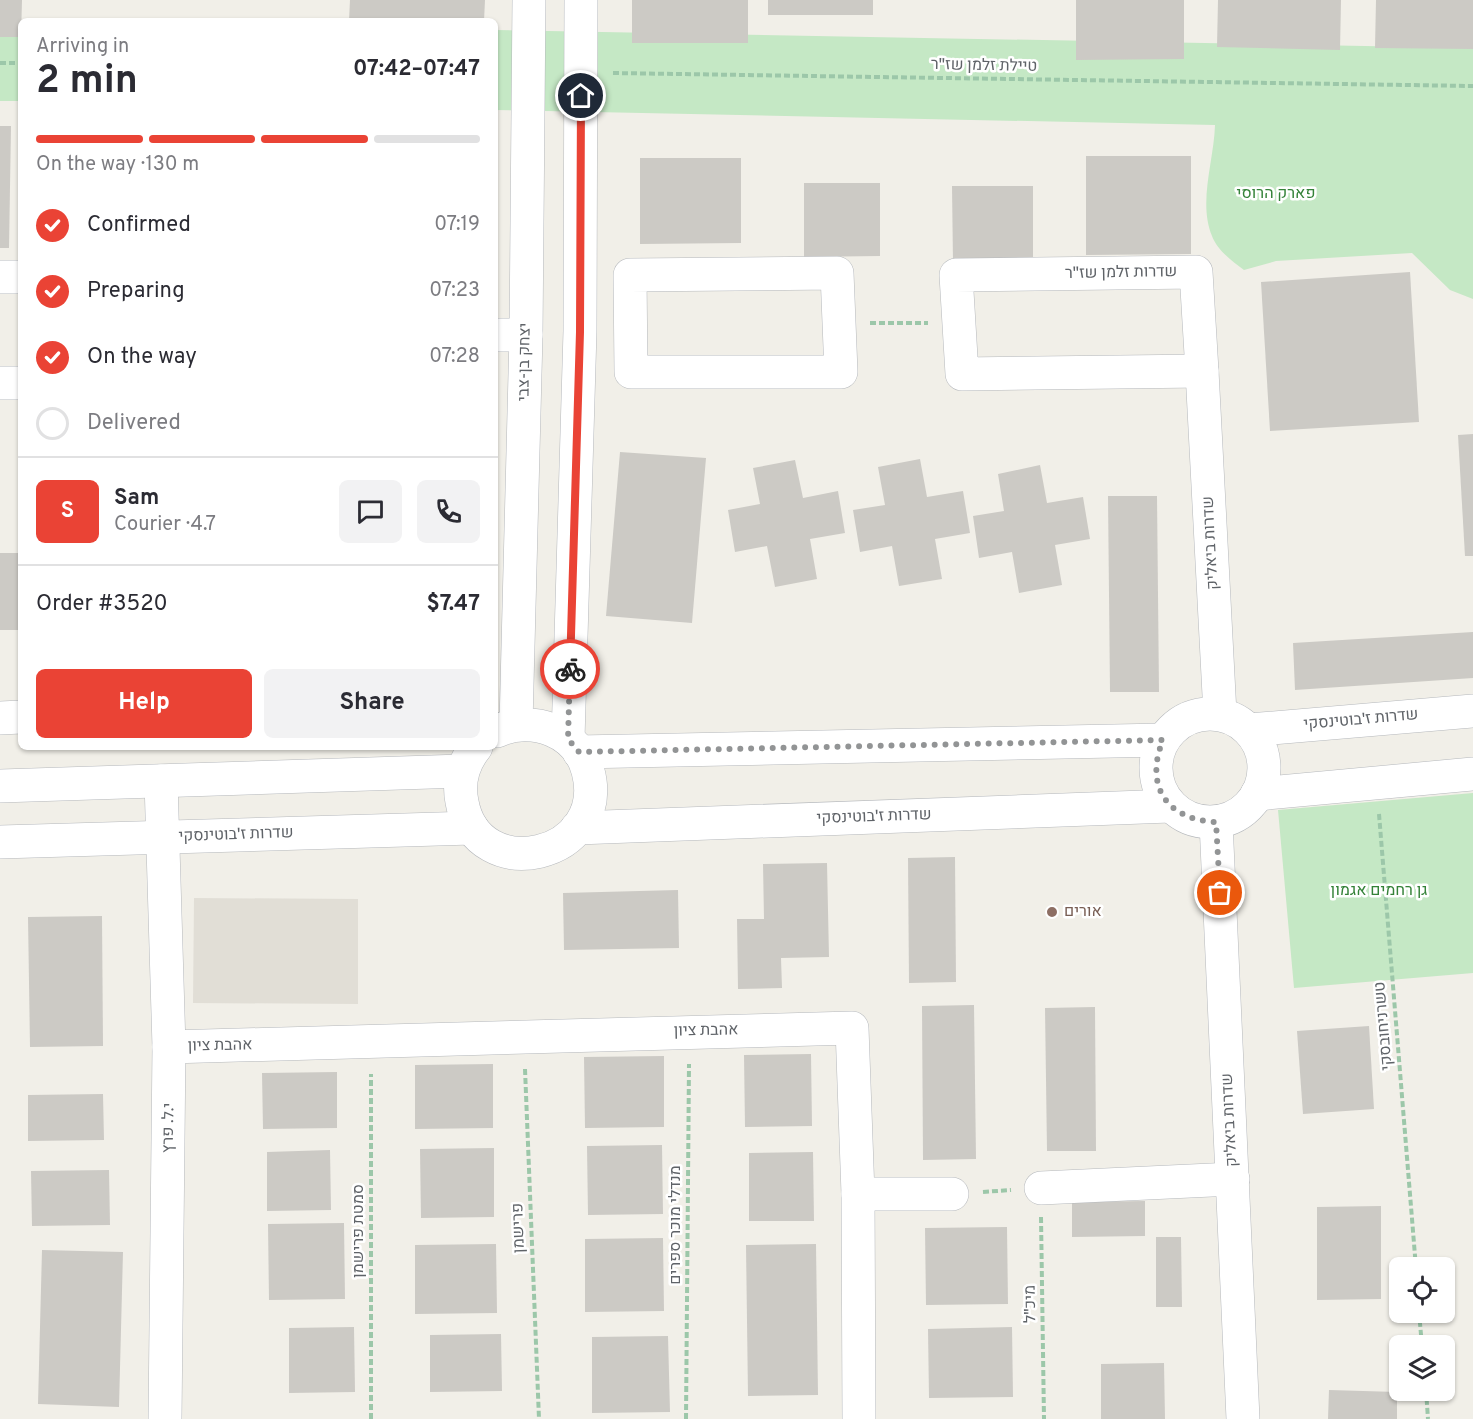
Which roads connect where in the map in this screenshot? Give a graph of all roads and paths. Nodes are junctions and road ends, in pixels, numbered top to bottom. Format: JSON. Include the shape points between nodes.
{"nodes":[{"id":1,"x":529,"y":0,"type":"edge"},
{"id":2,"x":581,"y":0,"type":"edge"},
{"id":3,"x":0,"y":63,"type":"edge"},
{"id":4,"x":18,"y":63,"type":"edge"},
{"id":5,"x":581,"y":72,"type":"junction"},
{"id":6,"x":1473,"y":86,"type":"edge"},
{"id":7,"x":0,"y":277,"type":"edge"},
{"id":8,"x":18,"y":277,"type":"edge"},
{"id":9,"x":839,"y":323,"type":"junction"},
{"id":10,"x":959,"y":323,"type":"junction"},
{"id":11,"x":630,"y":329,"type":"junction"},
{"id":12,"x":580,"y":332,"type":"junction"},
{"id":13,"x":511,"y":335,"type":"edge"},
{"id":14,"x":1202,"y":371,"type":"junction"},
{"id":15,"x":0,"y":383,"type":"edge"},
{"id":16,"x":18,"y":383,"type":"edge"},
{"id":17,"x":1473,"y":711,"type":"edge"},
{"id":18,"x":1220,"y":714,"type":"junction"},
{"id":19,"x":18,"y":717,"type":"edge"},
{"id":20,"x":0,"y":718,"type":"edge"},
{"id":21,"x":506,"y":728,"type":"edge"},
{"id":22,"x":1249,"y":730,"type":"junction"},
{"id":23,"x":1163,"y":740,"type":"junction"},
{"id":24,"x":574,"y":746,"type":"junction"},
{"id":25,"x":469,"y":759,"type":"edge"},
{"id":26,"x":1473,"y":774,"type":"edge"},
{"id":27,"x":161,"y":781,"type":"junction"},
{"id":28,"x":1377,"y":783,"type":"junction"},
{"id":29,"x":0,"y":786,"type":"edge"},
{"id":30,"x":1257,"y":794,"type":"junction"},
{"id":31,"x":1170,"y":806,"type":"junction"},
{"id":32,"x":1216,"y":822,"type":"junction"},
{"id":33,"x":472,"y":828,"type":"junction"},
{"id":34,"x":578,"y":828,"type":"junction"},
{"id":35,"x":163,"y":837,"type":"junction"},
{"id":36,"x":0,"y":842,"type":"edge"},
{"id":37,"x":690,"y":1031,"type":"junction"},
{"id":38,"x":523,"y":1036,"type":"junction"},
{"id":39,"x":372,"y":1043,"type":"junction"},
{"id":40,"x":170,"y":1047,"type":"junction"},
{"id":41,"x":1233,"y":1179,"type":"junction"},
{"id":42,"x":1041,"y":1188,"type":"junction"},
{"id":43,"x":858,"y":1194,"type":"junction"},
{"id":44,"x":952,"y":1194,"type":"joint"},
{"id":45,"x":1415,"y":1257,"type":"edge"},
{"id":46,"x":1427,"y":1401,"type":"edge"},
{"id":47,"x":165,"y":1419,"type":"edge"},
{"id":48,"x":371,"y":1419,"type":"edge"},
{"id":49,"x":539,"y":1419,"type":"edge"},
{"id":50,"x":687,"y":1419,"type":"edge"},
{"id":51,"x":859,"y":1419,"type":"edge"},
{"id":52,"x":1044,"y":1419,"type":"edge"},
{"id":53,"x":1243,"y":1419,"type":"edge"},
{"id":54,"x":1428,"y":1419,"type":"edge"}],
"edges":[{"from":1,"to":13,"type":"street","name":"יצחק בן-צבי"},
{"from":2,"to":5,"type":"street"},
{"from":3,"to":4,"type":"path"},
{"from":5,"to":6,"type":"path","name":"טיילת זלמן שז\"ר"},
{"from":5,"to":12,"type":"street"},
{"from":7,"to":8,"type":"street"},
{"from":9,"to":10,"type":"path"},
{"from":9,"to":11,"type":"street","via":[[841,372],[632,372]]},
{"from":9,"to":11,"type":"street","via":[[837,273],[630,275]]},
{"from":10,"to":14,"type":"street","name":"שדרות זלמן שז\"ר","via":[[962,374]]},
{"from":10,"to":14,"type":"street","name":"שדרות זלמן שז\"ר","via":[[956,275],[1196,272]]},
{"from":11,"to":12,"type":"street"},
{"from":12,"to":24,"type":"street"},
{"from":13,"to":21,"type":"street","name":"יצחק בן-צבי"},
{"from":14,"to":18,"type":"street","name":"שדרות ביאליק"},
{"from":15,"to":16,"type":"street"},
{"from":17,"to":22,"type":"street","name":"שדרות ז'בוטינסקי"},
{"from":18,"to":22,"type":"street"},
{"from":18,"to":23,"type":"street","via":[[1203,713],[1187,718]]},
{"from":19,"to":20,"type":"street"},
{"from":21,"to":24,"type":"street","via":[[534,724],[552,729]]},
{"from":22,"to":30,"type":"street","via":[[1264,760]]},
{"from":23,"to":24,"type":"street"},
{"from":23,"to":31,"type":"street","via":[[1156,756],[1155,774]]},
{"from":24,"to":34,"type":"street","via":[[588,770],[591,790],[587,811]]},
{"from":25,"to":27,"type":"street"},
{"from":25,"to":33,"type":"street","via":[[460,791],[463,811]]},
{"from":26,"to":28,"type":"street"},
{"from":27,"to":29,"type":"street"},
{"from":27,"to":35,"type":"street","name":"י.ל. פרץ"},
{"from":28,"to":30,"type":"street"},
{"from":28,"to":45,"type":"path","name":"טשרניחובסקי"},
{"from":30,"to":32,"type":"street","via":[[1233,817]]},
{"from":31,"to":32,"type":"street","via":[[1184,816]]},
{"from":31,"to":34,"type":"street","name":"שדרות ז'בוטינסקי"},
{"from":32,"to":41,"type":"street","name":"שדרות ביאליק"},
{"from":33,"to":34,"type":"street","via":[[505,852],[525,855],[563,843]]},
{"from":33,"to":35,"type":"street","name":"שדרות ז'בוטינסקי"},
{"from":35,"to":36,"type":"street","name":"שדרות ז'בוטינסקי"},
{"from":35,"to":40,"type":"street","name":"י.ל. פרץ"},
{"from":37,"to":38,"type":"street","name":"אהבת ציון"},
{"from":37,"to":43,"type":"street","name":"אהבת ציון","via":[[852,1028]]},
{"from":37,"to":50,"type":"path","name":"מנדלי מוכר ספרים"},
{"from":38,"to":39,"type":"street","name":"אהבת ציון"},
{"from":38,"to":49,"type":"path","name":"פרישמן"},
{"from":39,"to":40,"type":"street","name":"אהבת ציון"},
{"from":39,"to":48,"type":"path","name":"סמטת פרישמן"},
{"from":40,"to":47,"type":"street","name":"י.ל. פרץ"},
{"from":41,"to":42,"type":"street"},
{"from":41,"to":53,"type":"street","name":"שדרות ביאליק"},
{"from":42,"to":44,"type":"path"},
{"from":42,"to":52,"type":"path","name":"מיכ\"ל"},
{"from":43,"to":44,"type":"street"},
{"from":43,"to":51,"type":"street","name":"אהבת ציון"},
{"from":46,"to":54,"type":"path"}]}
